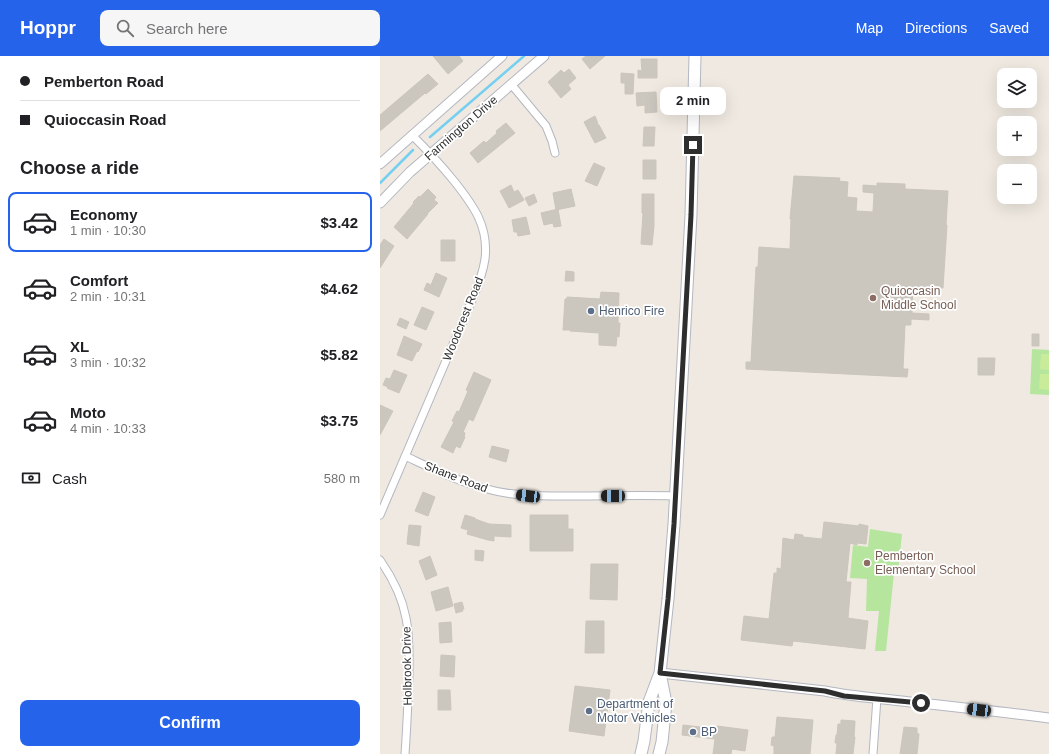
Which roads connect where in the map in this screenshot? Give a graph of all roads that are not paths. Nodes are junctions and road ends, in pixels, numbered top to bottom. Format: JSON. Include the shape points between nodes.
{"nodes":[{"id":1,"x":502,"y":56,"type":"edge"},
{"id":2,"x":544,"y":56,"type":"edge"},
{"id":3,"x":695,"y":56,"type":"edge"},
{"id":4,"x":511,"y":84,"type":"junction"},
{"id":5,"x":412,"y":135,"type":"junction"},
{"id":6,"x":555,"y":153,"type":"dead end"},
{"id":7,"x":430,"y":154,"type":"junction"},
{"id":8,"x":380,"y":164,"type":"edge"},
{"id":9,"x":380,"y":202,"type":"edge"},
{"id":10,"x":405,"y":456,"type":"junction"},
{"id":11,"x":675,"y":496,"type":"junction"},
{"id":12,"x":380,"y":515,"type":"edge"},
{"id":13,"x":380,"y":560,"type":"edge"},
{"id":14,"x":660,"y":673,"type":"junction"},
{"id":15,"x":877,"y":698,"type":"junction"},
{"id":16,"x":1049,"y":718,"type":"edge"},
{"id":17,"x":405,"y":754,"type":"edge"},
{"id":18,"x":642,"y":754,"type":"edge"},
{"id":19,"x":659,"y":754,"type":"edge"},
{"id":20,"x":873,"y":754,"type":"edge"}],
"edges":[{"from":1,"to":5,"type":"street"},
{"from":2,"to":4,"type":"street","name":"Farmington Drive"},
{"from":3,"to":11,"type":"main road","via":[[691,215]]},
{"from":4,"to":6,"type":"street","via":[[546,126]]},
{"from":4,"to":7,"type":"street","name":"Farmington Drive"},
{"from":5,"to":7,"type":"street","name":"Woodcrest Road"},
{"from":5,"to":8,"type":"street"},
{"from":7,"to":9,"type":"street","name":"Farmington Drive"},
{"from":7,"to":10,"type":"street","name":"Woodcrest Road","via":[[462,190],[480,219],[484,233],[485,257],[472,300]]},
{"from":10,"to":11,"type":"street","name":"Shane Road","via":[[470,484],[501,492],[528,496]]},
{"from":10,"to":12,"type":"street","name":"Woodcrest Road"},
{"from":11,"to":14,"type":"main road"},
{"from":13,"to":17,"type":"street","name":"Holbrook Drive","via":[[392,578],[408,626],[408,715]]},
{"from":14,"to":15,"type":"street"},
{"from":14,"to":18,"type":"main road","via":[[649,702]]},
{"from":14,"to":19,"type":"main road","via":[[666,703]]},
{"from":15,"to":16,"type":"street"},
{"from":15,"to":20,"type":"street"}]}
